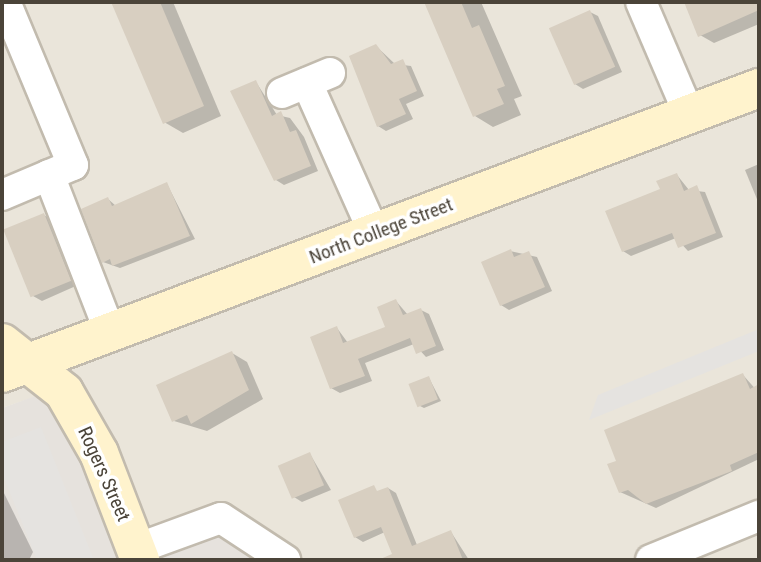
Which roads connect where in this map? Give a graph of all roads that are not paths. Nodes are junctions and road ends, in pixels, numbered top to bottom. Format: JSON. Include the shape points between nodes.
{"nodes":[{"id":1,"x":5,"y":2,"type":"edge"},
{"id":2,"x":641,"y":2,"type":"edge"},
{"id":3,"x":307,"y":83,"type":"dead end"},
{"id":4,"x":759,"y":88,"type":"edge"},
{"id":5,"x":689,"y":114,"type":"junction"},
{"id":6,"x":49,"y":176,"type":"junction"},
{"id":7,"x":2,"y":195,"type":"edge"},
{"id":8,"x":375,"y":234,"type":"junction"},
{"id":9,"x":110,"y":332,"type":"junction"},
{"id":10,"x":12,"y":359,"type":"edge"},
{"id":11,"x":759,"y":516,"type":"edge"},
{"id":12,"x":138,"y":555,"type":"edge"},
{"id":13,"x":285,"y":560,"type":"edge"},
{"id":14,"x":651,"y":560,"type":"edge"}],
"edges":[{"from":1,"to":6,"type":"street","via":[[73,165]]},
{"from":2,"to":5,"type":"street"},
{"from":3,"to":8,"type":"street"},
{"from":4,"to":5,"type":"main road","name":"North College Street"},
{"from":5,"to":8,"type":"main road","name":"North College Street"},
{"from":6,"to":7,"type":"street"},
{"from":6,"to":9,"type":"street"},
{"from":8,"to":9,"type":"main road","name":"North College Street"},
{"from":9,"to":10,"type":"main road","name":"North College Street"},
{"from":10,"to":12,"type":"main road","name":"Rogers Street","via":[[64,392],[99,453]]},
{"from":11,"to":14,"type":"street"},
{"from":12,"to":13,"type":"street","via":[[221,518]]}]}
